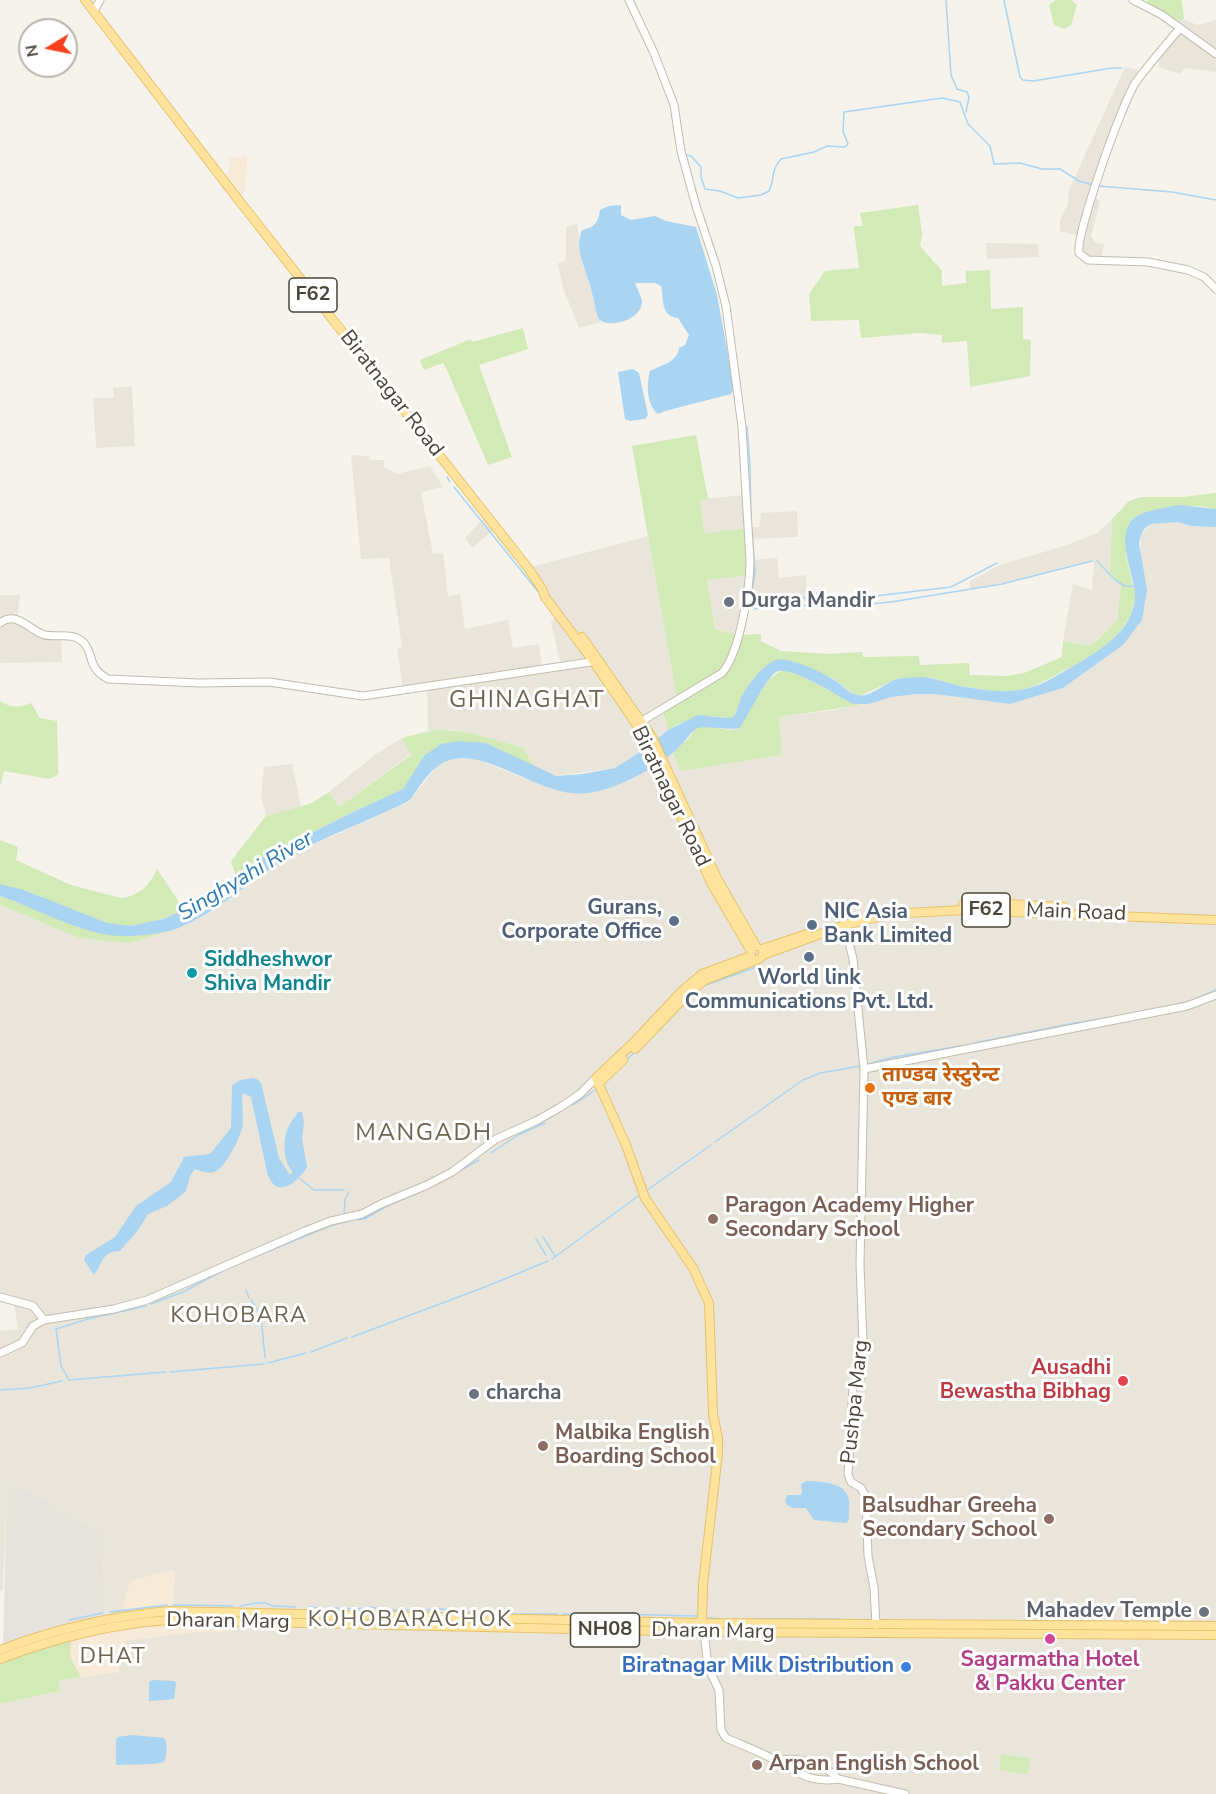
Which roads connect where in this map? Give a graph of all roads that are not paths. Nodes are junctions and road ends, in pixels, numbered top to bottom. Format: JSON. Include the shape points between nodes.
{"nodes":[{"id":1,"x":85,"y":0,"type":"edge"},
{"id":2,"x":100,"y":0,"type":"edge"},
{"id":3,"x":629,"y":0,"type":"edge"},
{"id":4,"x":1133,"y":0,"type":"edge"},
{"id":5,"x":94,"y":11,"type":"junction"},
{"id":6,"x":1180,"y":28,"type":"junction"},
{"id":7,"x":1216,"y":54,"type":"edge"},
{"id":8,"x":1216,"y":289,"type":"edge"},
{"id":9,"x":0,"y":622,"type":"edge"},
{"id":10,"x":597,"y":661,"type":"junction"},
{"id":11,"x":642,"y":721,"type":"junction"},
{"id":12,"x":649,"y":738,"type":"junction"},
{"id":13,"x":1216,"y":915,"type":"edge"},
{"id":14,"x":1216,"y":920,"type":"edge"},
{"id":15,"x":844,"y":923,"type":"junction"},
{"id":16,"x":757,"y":953,"type":"junction"},
{"id":17,"x":1216,"y":995,"type":"edge"},
{"id":18,"x":864,"y":1069,"type":"junction"},
{"id":19,"x":597,"y":1081,"type":"junction"},
{"id":20,"x":0,"y":1297,"type":"edge"},
{"id":21,"x":47,"y":1321,"type":"junction"},
{"id":22,"x":0,"y":1353,"type":"edge"},
{"id":23,"x":876,"y":1625,"type":"junction"},
{"id":24,"x":1216,"y":1626,"type":"edge"},
{"id":25,"x":703,"y":1628,"type":"junction"},
{"id":26,"x":1216,"y":1635,"type":"edge"},
{"id":27,"x":0,"y":1650,"type":"edge"},
{"id":28,"x":0,"y":1659,"type":"edge"},
{"id":29,"x":776,"y":1761,"type":"junction"},
{"id":30,"x":838,"y":1779,"type":"junction"},
{"id":31,"x":905,"y":1794,"type":"edge"}],
"edges":[{"from":1,"to":5,"type":"main road","name":"Biratnagar Road","number":"F62"},
{"from":2,"to":5,"type":"street"},
{"from":3,"to":11,"type":"street","via":[[674,105],[681,151],[726,306],[742,426],[750,560],[745,604],[728,666]]},
{"from":4,"to":6,"type":"street"},
{"from":5,"to":10,"type":"main road","name":"Biratnagar Road","number":"F62","via":[[542,589],[549,592]]},
{"from":6,"to":7,"type":"street"},
{"from":6,"to":8,"type":"street","via":[[1135,84],[1123,109],[1078,249],[1088,260],[1148,262],[1188,270]]},
{"from":9,"to":10,"type":"street","via":[[16,619],[44,635],[79,639],[99,674],[108,680],[269,682],[363,696]]},
{"from":10,"to":11,"type":"main road","name":"Biratnagar Road","number":"F62"},
{"from":10,"to":12,"type":"main road","name":"Biratnagar Road","number":"F62"},
{"from":11,"to":12,"type":"main road","name":"Biratnagar Road","number":"F62"},
{"from":12,"to":16,"type":"main road","name":"Biratnagar Road","number":"F62"},
{"from":13,"to":15,"type":"main road","name":"Main Road","number":"F62","via":[[975,904],[884,911]]},
{"from":14,"to":15,"type":"main road","name":"Main Road","number":"F62","via":[[963,910],[885,915]]},
{"from":15,"to":16,"type":"main road","name":"Main Road","number":"F62"},
{"from":15,"to":18,"type":"street","name":"Pushpa Marg","via":[[853,960]]},
{"from":16,"to":19,"type":"main road","name":"Main Road","via":[[705,980]]},
{"from":17,"to":18,"type":"street","via":[[1187,1006]]},
{"from":18,"to":23,"type":"street","name":"Pushpa Marg","via":[[860,1264],[863,1353],[861,1378],[853,1390],[848,1474],[866,1497]]},
{"from":19,"to":21,"type":"street","via":[[559,1108],[496,1139],[452,1172],[362,1214],[305,1230],[147,1300]]},
{"from":19,"to":25,"type":"main road","via":[[645,1198],[693,1268],[709,1303],[718,1453],[703,1584]]},
{"from":20,"to":21,"type":"street","via":[[33,1306]]},
{"from":21,"to":22,"type":"street","via":[[33,1326],[22,1342]]},
{"from":23,"to":24,"type":"main road","name":"Dharan Marg","number":"NH08"},
{"from":23,"to":25,"type":"main road","name":"Dharan Marg","number":"NH08"},
{"from":25,"to":26,"type":"main road","name":"Dharan Marg","number":"NH08"},
{"from":25,"to":27,"type":"main road","name":"Dharan Marg","number":"NH08","via":[[169,1611],[105,1618]]},
{"from":25,"to":28,"type":"main road","name":"Dharan Marg","number":"NH08","via":[[169,1620],[105,1627]]},
{"from":25,"to":29,"type":"street","via":[[708,1667],[719,1690],[723,1733]]},
{"from":29,"to":30,"type":"street","via":[[814,1779]]},
{"from":29,"to":30,"type":"street","via":[[808,1762]]},
{"from":30,"to":31,"type":"street"}]}
